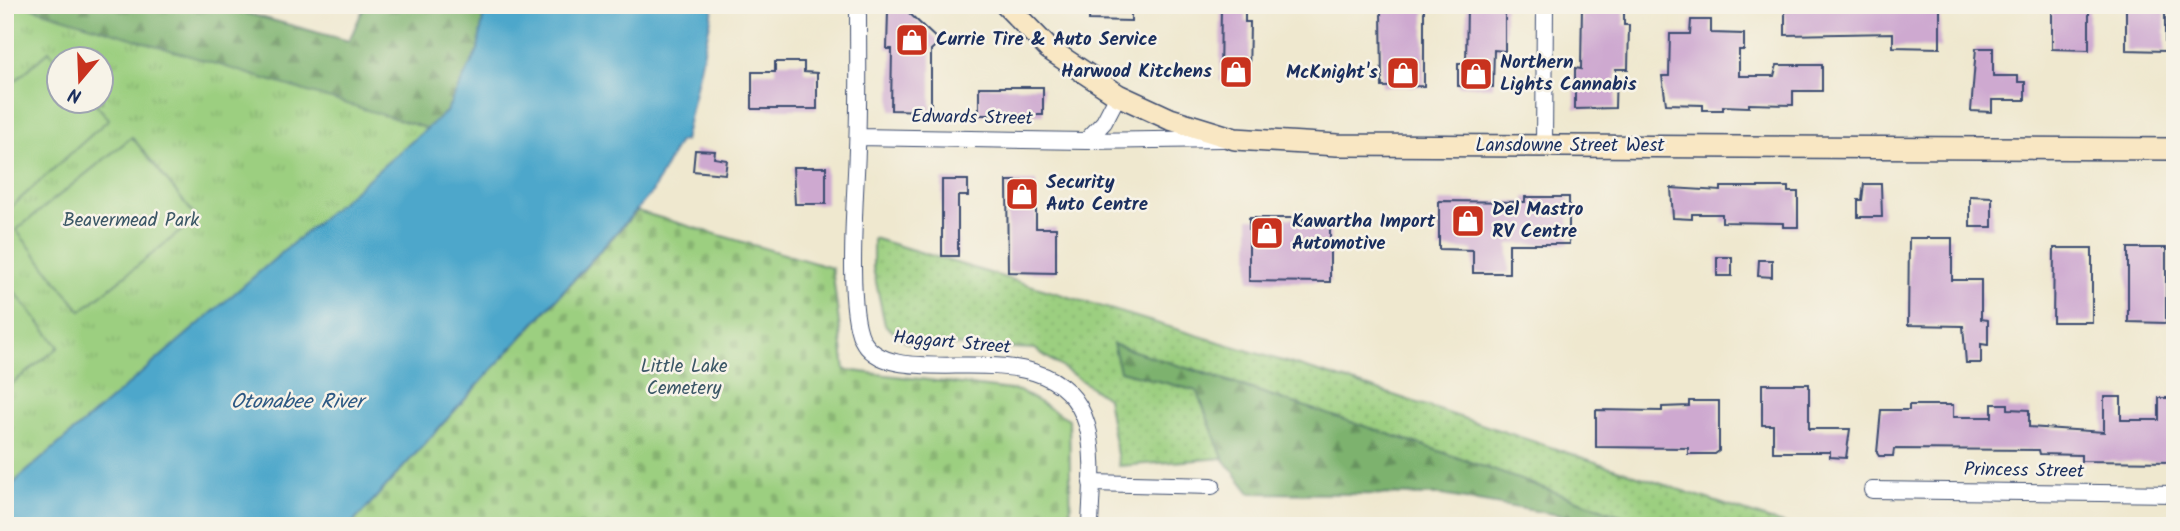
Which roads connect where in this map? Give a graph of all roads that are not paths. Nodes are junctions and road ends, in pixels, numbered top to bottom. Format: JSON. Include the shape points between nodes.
{"nodes":[{"id":1,"x":858,"y":5,"type":"edge"},
{"id":2,"x":1006,"y":5,"type":"edge"},
{"id":3,"x":1545,"y":5,"type":"edge"},
{"id":4,"x":1118,"y":95,"type":"junction"},
{"id":5,"x":858,"y":136,"type":"junction"},
{"id":6,"x":1235,"y":139,"type":"junction"},
{"id":7,"x":1086,"y":141,"type":"junction"},
{"id":8,"x":1544,"y":145,"type":"junction"},
{"id":9,"x":2175,"y":149,"type":"edge"},
{"id":10,"x":1091,"y":483,"type":"junction"},
{"id":11,"x":1212,"y":486,"type":"dead end"},
{"id":12,"x":1872,"y":490,"type":"dead end"},
{"id":13,"x":2175,"y":494,"type":"edge"},
{"id":14,"x":1090,"y":526,"type":"edge"}],
"edges":[{"from":1,"to":5,"type":"street","name":"Haggart Street"},
{"from":2,"to":4,"type":"main road","name":"Lansdowne Street West","via":[[1049,49]]},
{"from":3,"to":8,"type":"street"},
{"from":4,"to":6,"type":"main road","name":"Lansdowne Street West","via":[[1170,119]]},
{"from":4,"to":7,"type":"street","via":[[1104,122]]},
{"from":5,"to":7,"type":"street","name":"Edwards Street"},
{"from":5,"to":10,"type":"street","name":"Haggart Street","via":[[856,315],[869,350],[888,361],[1002,366],[1051,379],[1074,400],[1086,424]]},
{"from":6,"to":7,"type":"street","name":"Edwards Street"},
{"from":6,"to":8,"type":"main road","name":"Lansdowne Street West","via":[[1321,145]]},
{"from":8,"to":9,"type":"main road","name":"Lansdowne Street West"},
{"from":10,"to":11,"type":"street"},
{"from":10,"to":14,"type":"street","name":"Haggart Street"},
{"from":12,"to":13,"type":"street","name":"Princess Street"}]}
